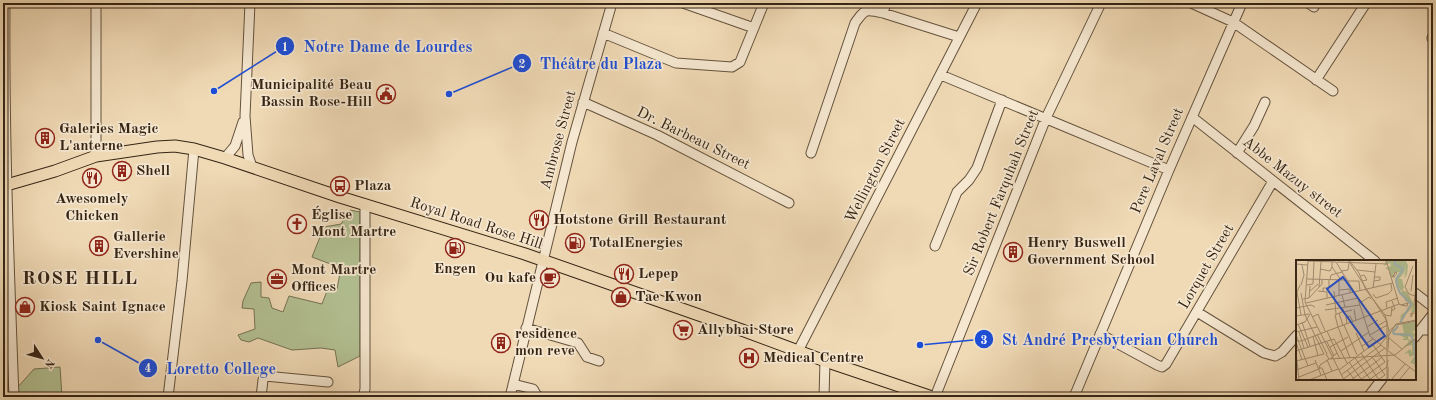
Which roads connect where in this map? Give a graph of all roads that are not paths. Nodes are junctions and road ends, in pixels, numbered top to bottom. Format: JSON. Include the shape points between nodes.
{"nodes":[{"id":1,"x":5,"y":3,"type":"edge"},
{"id":2,"x":96,"y":3,"type":"edge"},
{"id":3,"x":250,"y":3,"type":"edge"},
{"id":4,"x":612,"y":3,"type":"edge"},
{"id":5,"x":682,"y":3,"type":"edge"},
{"id":6,"x":764,"y":3,"type":"edge"},
{"id":7,"x":886,"y":3,"type":"edge"},
{"id":8,"x":977,"y":3,"type":"edge"},
{"id":9,"x":1101,"y":3,"type":"edge"},
{"id":10,"x":1191,"y":3,"type":"edge"},
{"id":11,"x":1242,"y":3,"type":"edge"},
{"id":12,"x":1366,"y":3,"type":"edge"},
{"id":13,"x":883,"y":13,"type":"junction"},
{"id":14,"x":1233,"y":22,"type":"junction"},
{"id":15,"x":754,"y":28,"type":"junction"},
{"id":16,"x":603,"y":33,"type":"junction"},
{"id":17,"x":959,"y":37,"type":"junction"},
{"id":18,"x":941,"y":75,"type":"junction"},
{"id":19,"x":1316,"y":80,"type":"junction"},
{"id":20,"x":4,"y":85,"type":"edge"},
{"id":21,"x":1333,"y":92,"type":"dead end"},
{"id":22,"x":1002,"y":100,"type":"junction"},
{"id":23,"x":583,"y":102,"type":"junction"},
{"id":24,"x":1265,"y":102,"type":"dead end"},
{"id":25,"x":245,"y":116,"type":"junction"},
{"id":26,"x":1192,"y":117,"type":"junction"},
{"id":27,"x":1046,"y":118,"type":"junction"},
{"id":28,"x":194,"y":149,"type":"junction"},
{"id":29,"x":811,"y":153,"type":"dead end"},
{"id":30,"x":1237,"y":153,"type":"junction"},
{"id":31,"x":96,"y":156,"type":"junction"},
{"id":32,"x":225,"y":158,"type":"junction"},
{"id":33,"x":252,"y":167,"type":"junction"},
{"id":34,"x":1169,"y":170,"type":"junction"},
{"id":35,"x":1273,"y":181,"type":"junction"},
{"id":36,"x":5,"y":185,"type":"edge"},
{"id":37,"x":789,"y":203,"type":"dead end"},
{"id":38,"x":365,"y":204,"type":"junction"},
{"id":39,"x":935,"y":246,"type":"dead end"},
{"id":40,"x":1374,"y":260,"type":"edge"},
{"id":41,"x":544,"y":261,"type":"junction"},
{"id":42,"x":1416,"y":294,"type":"edge"},
{"id":43,"x":1433,"y":307,"type":"edge"},
{"id":44,"x":1197,"y":312,"type":"junction"},
{"id":45,"x":1433,"y":314,"type":"edge"},
{"id":46,"x":526,"y":328,"type":"junction"},
{"id":47,"x":1433,"y":330,"type":"edge"},
{"id":48,"x":1418,"y":333,"type":"edge"},
{"id":49,"x":1100,"y":334,"type":"junction"},
{"id":50,"x":1296,"y":336,"type":"edge"},
{"id":51,"x":798,"y":351,"type":"junction"},
{"id":52,"x":599,"y":361,"type":"dead end"},
{"id":53,"x":825,"y":361,"type":"junction"},
{"id":54,"x":1377,"y":381,"type":"edge"},
{"id":55,"x":328,"y":382,"type":"dead end"},
{"id":56,"x":512,"y":384,"type":"junction"},
{"id":57,"x":14,"y":397,"type":"edge"},
{"id":58,"x":168,"y":397,"type":"edge"},
{"id":59,"x":261,"y":397,"type":"edge"},
{"id":60,"x":363,"y":397,"type":"edge"},
{"id":61,"x":510,"y":397,"type":"edge"},
{"id":62,"x":538,"y":397,"type":"edge"},
{"id":63,"x":824,"y":397,"type":"edge"},
{"id":64,"x":934,"y":397,"type":"edge"},
{"id":65,"x":1074,"y":397,"type":"edge"},
{"id":66,"x":1368,"y":397,"type":"edge"}],
"edges":[{"from":1,"to":20,"type":"street"},
{"from":2,"to":31,"type":"street"},
{"from":3,"to":25,"type":"street"},
{"from":4,"to":16,"type":"street","name":"Ambrose Street"},
{"from":5,"to":15,"type":"street"},
{"from":6,"to":15,"type":"street"},
{"from":7,"to":13,"type":"street"},
{"from":8,"to":17,"type":"street","name":"Wellington Street"},
{"from":9,"to":27,"type":"street","name":"Sir Robert Farquhah Street"},
{"from":10,"to":14,"type":"street"},
{"from":11,"to":14,"type":"street","name":"Pere Laval Street"},
{"from":12,"to":19,"type":"street"},
{"from":13,"to":17,"type":"street"},
{"from":13,"to":29,"type":"street","via":[[870,10],[863,12],[855,23]]},
{"from":14,"to":19,"type":"street"},
{"from":14,"to":26,"type":"street","name":"Pere Laval Street"},
{"from":15,"to":16,"type":"street","via":[[740,62],[732,67],[676,63]]},
{"from":16,"to":23,"type":"street","name":"Ambrose Street"},
{"from":17,"to":18,"type":"street","name":"Wellington Street"},
{"from":18,"to":22,"type":"street"},
{"from":18,"to":51,"type":"street","name":"Wellington Street"},
{"from":19,"to":21,"type":"street"},
{"from":20,"to":36,"type":"street"},
{"from":22,"to":27,"type":"street"},
{"from":22,"to":39,"type":"street","via":[[977,168],[957,192]]},
{"from":23,"to":37,"type":"street","name":"Dr. Barbeau Street","via":[[657,135]]},
{"from":23,"to":41,"type":"street","name":"Ambrose Street"},
{"from":24,"to":30,"type":"street"},
{"from":25,"to":32,"type":"street","via":[[235,146]]},
{"from":25,"to":33,"type":"street","via":[[248,155]]},
{"from":26,"to":30,"type":"street","name":"Abbe Mazuy street"},
{"from":26,"to":34,"type":"street","name":"Pere Laval Street"},
{"from":27,"to":34,"type":"street"},
{"from":27,"to":64,"type":"street","name":"Sir Robert Farquhah Street"},
{"from":28,"to":31,"type":"main road","name":"Royal Road Rose Hill","via":[[157,147]]},
{"from":28,"to":32,"type":"main road","name":"Royal Road Rose Hill"},
{"from":28,"to":58,"type":"street"},
{"from":30,"to":35,"type":"street","name":"Abbe Mazuy street"},
{"from":31,"to":36,"type":"main road","name":"Royal Road Rose Hill"},
{"from":32,"to":33,"type":"main road","name":"Royal Road Rose Hill"},
{"from":33,"to":38,"type":"main road","name":"Royal Road Rose Hill"},
{"from":34,"to":49,"type":"street","name":"Pere Laval Street"},
{"from":35,"to":40,"type":"street","name":"Abbe Mazuy street"},
{"from":35,"to":44,"type":"street","name":"Lorquet Street"},
{"from":36,"to":57,"type":"street"},
{"from":38,"to":41,"type":"main road","name":"Royal Road Rose Hill"},
{"from":38,"to":60,"type":"street"},
{"from":41,"to":46,"type":"street","name":"Ambrose Street"},
{"from":41,"to":51,"type":"main road","name":"Royal Road Rose Hill"},
{"from":42,"to":43,"type":"street"},
{"from":44,"to":49,"type":"street","name":"Lorquet Street","via":[[1162,367]]},
{"from":44,"to":50,"type":"street","via":[[1270,355],[1276,356],[1282,352]]},
{"from":45,"to":48,"type":"street"},
{"from":46,"to":52,"type":"street","via":[[578,343],[587,357]]},
{"from":46,"to":56,"type":"street","name":"Ambrose Street"},
{"from":47,"to":48,"type":"street"},
{"from":49,"to":65,"type":"street","name":"Pere Laval Street"},
{"from":51,"to":53,"type":"main road","name":"Royal Road Rose Hill"},
{"from":53,"to":63,"type":"street"},
{"from":53,"to":64,"type":"main road","name":"Royal Road Rose Hill"},
{"from":54,"to":66,"type":"street"},
{"from":55,"to":59,"type":"street","via":[[265,376]]},
{"from":56,"to":61,"type":"street","name":"Ambrose Street"},
{"from":56,"to":62,"type":"street","via":[[533,389]]}]}
